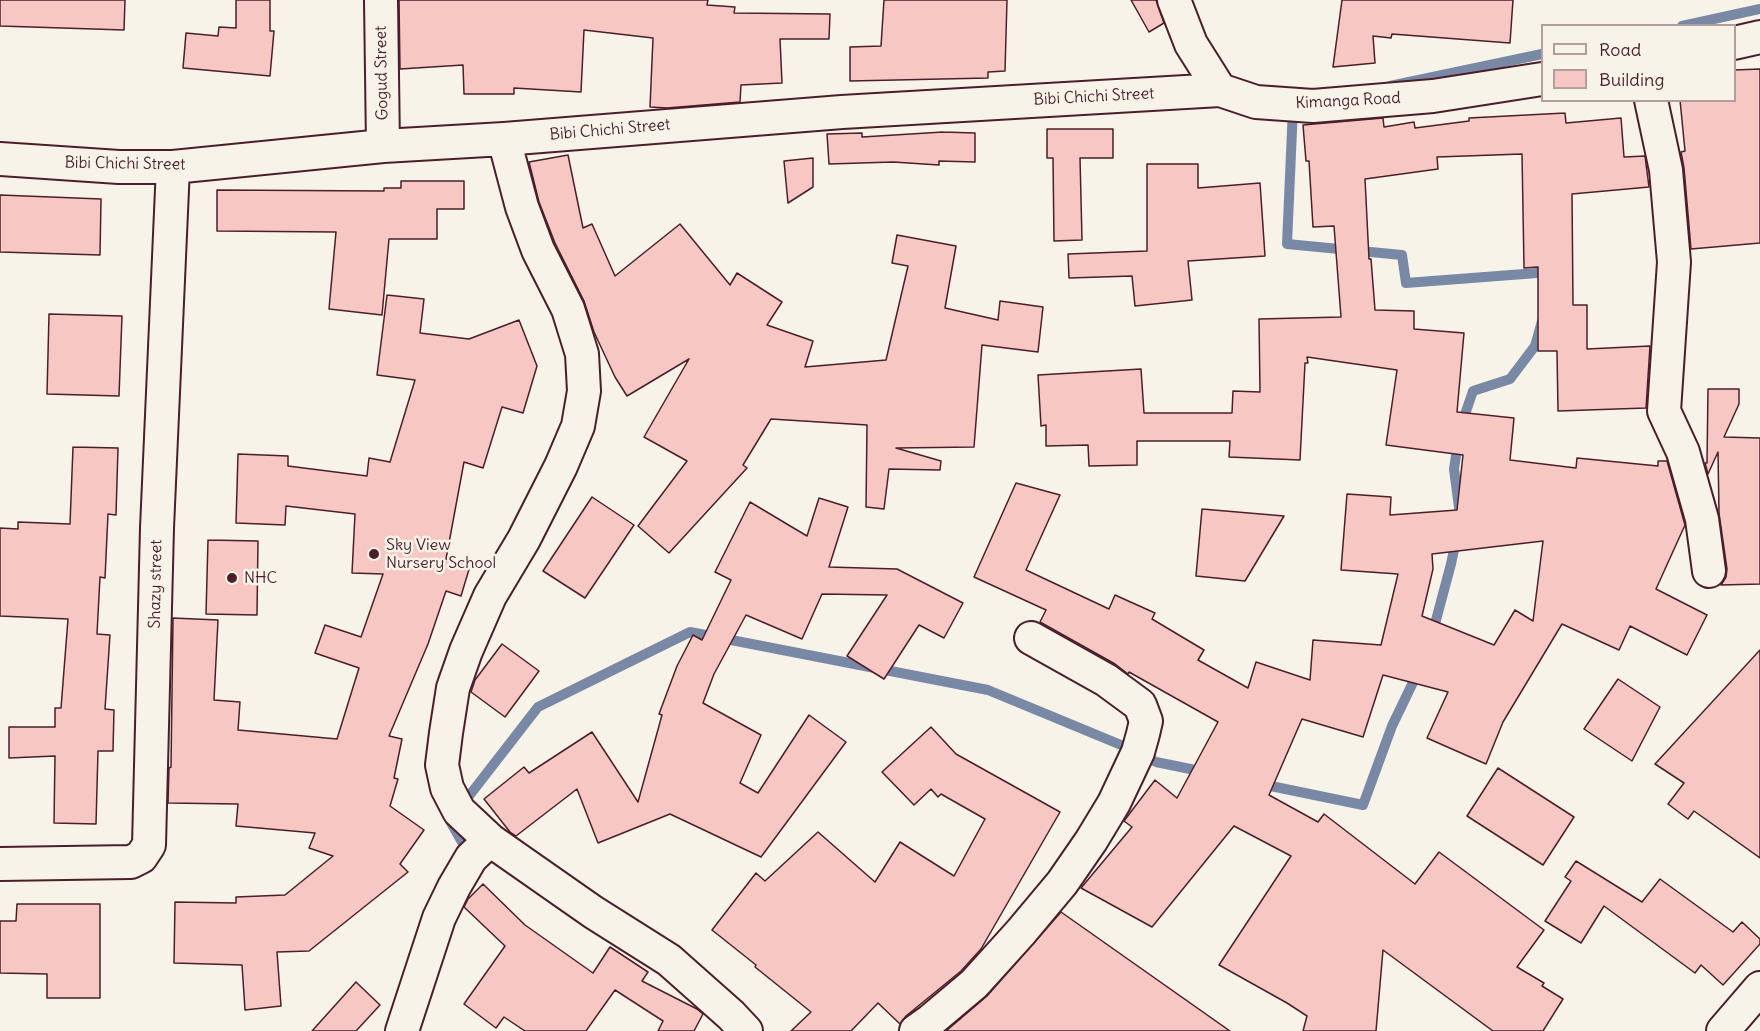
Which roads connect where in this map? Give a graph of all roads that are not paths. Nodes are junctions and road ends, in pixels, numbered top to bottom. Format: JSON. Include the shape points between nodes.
{"nodes":[{"id":1,"x":381,"y":0,"type":"edge"},
{"id":2,"x":1174,"y":0,"type":"edge"},
{"id":3,"x":1760,"y":37,"type":"edge"},
{"id":4,"x":1736,"y":43,"type":"edge"},
{"id":5,"x":1541,"y":79,"type":"edge"},
{"id":6,"x":1220,"y":90,"type":"junction"},
{"id":7,"x":1651,"y":102,"type":"edge"},
{"id":8,"x":504,"y":139,"type":"junction"},
{"id":9,"x":383,"y":146,"type":"junction"},
{"id":10,"x":0,"y":159,"type":"edge"},
{"id":11,"x":173,"y":166,"type":"junction"},
{"id":12,"x":1709,"y":571,"type":"dead end"},
{"id":13,"x":1031,"y":638,"type":"dead end"},
{"id":14,"x":490,"y":840,"type":"junction"},
{"id":15,"x":0,"y":864,"type":"edge"},
{"id":16,"x":1760,"y":988,"type":"edge"},
{"id":17,"x":402,"y":1031,"type":"edge"},
{"id":18,"x":746,"y":1031,"type":"edge"},
{"id":19,"x":916,"y":1031,"type":"edge"},
{"id":20,"x":1723,"y":1031,"type":"edge"}],
"edges":[{"from":1,"to":9,"type":"street","name":"Gogud Street"},
{"from":2,"to":6,"type":"street","via":[[1191,44]]},
{"from":3,"to":4,"type":"street"},
{"from":5,"to":6,"type":"street","name":"Kimanga Road","via":[[1433,96],[1314,106],[1256,102]]},
{"from":6,"to":8,"type":"street","name":"Bibi Chichi Street","via":[[842,112]]},
{"from":7,"to":12,"type":"street","via":[[1666,170],[1674,262],[1664,411],[1683,452],[1702,519]]},
{"from":8,"to":9,"type":"street","name":"Bibi Chichi Street"},
{"from":8,"to":14,"type":"street","via":[[522,207],[579,343],[584,392],[578,426],[561,466],[490,596],[453,688],[442,765],[447,788],[459,811]]},
{"from":9,"to":11,"type":"street","name":"Bibi Chichi Street"},
{"from":10,"to":11,"type":"street","name":"Bibi Chichi Street","via":[[119,167]]},
{"from":11,"to":15,"type":"street","name":"Shazy street","via":[[157,528],[149,844],[141,857],[131,862]]},
{"from":13,"to":19,"type":"street","via":[[1106,680],[1140,705],[1146,721],[1138,752],[1114,803],[1062,883],[974,984]]},
{"from":14,"to":17,"type":"street","via":[[471,858],[439,918]]},
{"from":14,"to":18,"type":"street","via":[[669,960]]},
{"from":16,"to":20,"type":"street"}]}
